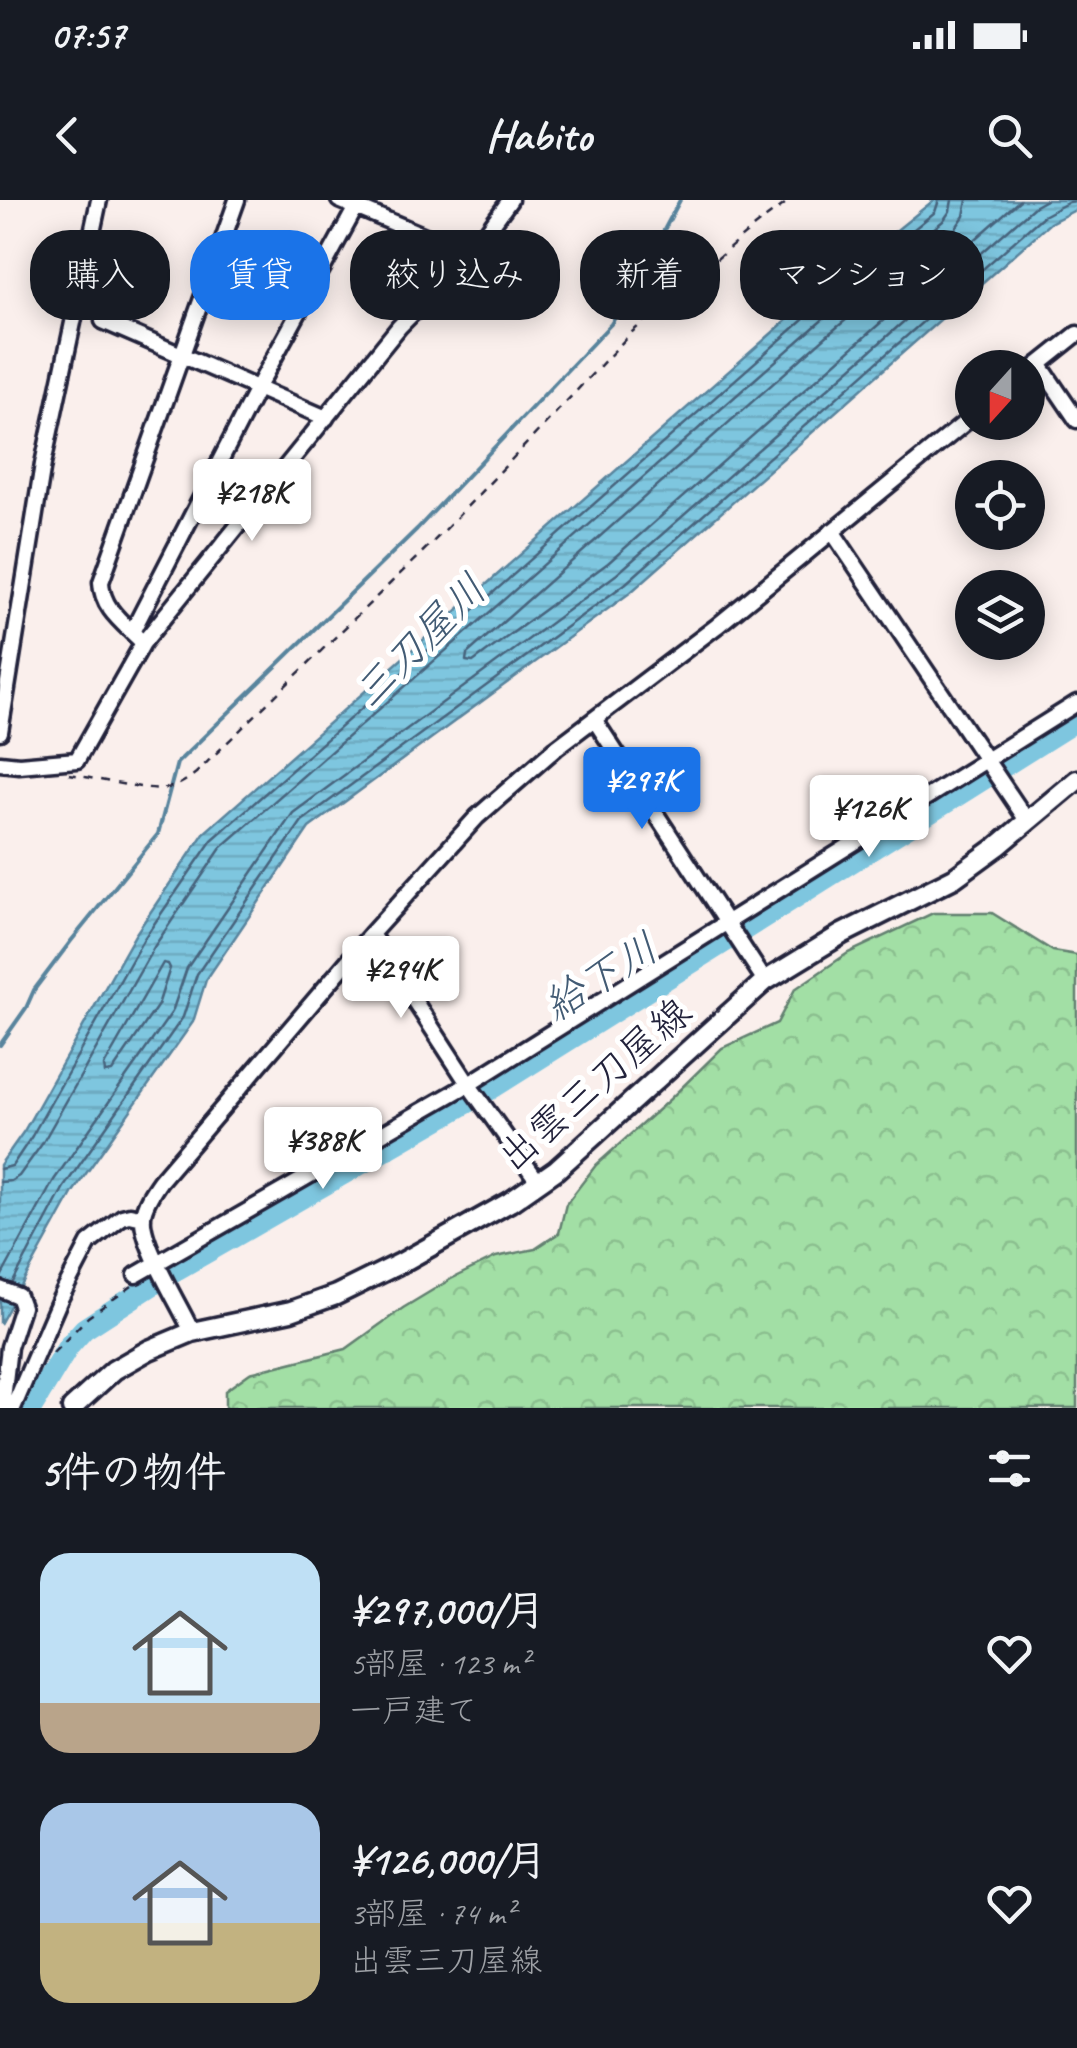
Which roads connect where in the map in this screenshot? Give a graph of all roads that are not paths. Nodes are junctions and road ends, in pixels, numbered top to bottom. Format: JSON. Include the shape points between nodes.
{"nodes":[{"id":1,"x":100,"y":200,"type":"edge"},
{"id":2,"x":237,"y":200,"type":"edge"},
{"id":3,"x":339,"y":200,"type":"edge"},
{"id":4,"x":510,"y":200,"type":"edge"},
{"id":5,"x":356,"y":207,"type":"junction"},
{"id":6,"x":411,"y":230,"type":"edge"},
{"id":7,"x":488,"y":230,"type":"edge"},
{"id":8,"x":406,"y":320,"type":"edge"},
{"id":9,"x":103,"y":321,"type":"dead end"},
{"id":10,"x":1077,"y":334,"type":"edge"},
{"id":11,"x":182,"y":357,"type":"junction"},
{"id":12,"x":1045,"y":359,"type":"edge"},
{"id":13,"x":1045,"y":383,"type":"edge"},
{"id":14,"x":258,"y":389,"type":"junction"},
{"id":15,"x":326,"y":418,"type":"junction"},
{"id":16,"x":1077,"y":420,"type":"edge"},
{"id":17,"x":955,"y":432,"type":"edge"},
{"id":18,"x":832,"y":531,"type":"junction"},
{"id":19,"x":138,"y":638,"type":"junction"},
{"id":20,"x":1077,"y":703,"type":"edge"},
{"id":21,"x":594,"y":719,"type":"junction"},
{"id":22,"x":0,"y":732,"type":"edge"},
{"id":23,"x":988,"y":762,"type":"junction"},
{"id":24,"x":0,"y":763,"type":"edge"},
{"id":25,"x":1077,"y":780,"type":"edge"},
{"id":26,"x":1028,"y":822,"type":"junction"},
{"id":27,"x":729,"y":924,"type":"junction"},
{"id":28,"x":370,"y":934,"type":"junction"},
{"id":29,"x":765,"y":981,"type":"junction"},
{"id":30,"x":470,"y":1086,"type":"junction"},
{"id":31,"x":539,"y":1183,"type":"junction"},
{"id":32,"x":143,"y":1218,"type":"junction"},
{"id":33,"x":149,"y":1268,"type":"junction"},
{"id":34,"x":0,"y":1289,"type":"edge"},
{"id":35,"x":192,"y":1332,"type":"junction"},
{"id":36,"x":2,"y":1408,"type":"edge"},
{"id":37,"x":13,"y":1408,"type":"edge"},
{"id":38,"x":72,"y":1408,"type":"edge"}],
"edges":[{"from":1,"to":22,"type":"street","via":[[43,464]]},
{"from":2,"to":11,"type":"street"},
{"from":3,"to":5,"type":"street"},
{"from":4,"to":7,"type":"street"},
{"from":5,"to":6,"type":"street"},
{"from":5,"to":14,"type":"street"},
{"from":8,"to":15,"type":"street"},
{"from":9,"to":11,"type":"street"},
{"from":10,"to":12,"type":"street"},
{"from":11,"to":14,"type":"street"},
{"from":11,"to":19,"type":"street","via":[[100,582],[101,596]]},
{"from":13,"to":16,"type":"street"},
{"from":14,"to":15,"type":"street"},
{"from":14,"to":19,"type":"street"},
{"from":15,"to":19,"type":"street"},
{"from":17,"to":18,"type":"street"},
{"from":18,"to":21,"type":"street"},
{"from":18,"to":23,"type":"street"},
{"from":19,"to":24,"type":"street","via":[[77,760]]},
{"from":20,"to":23,"type":"street"},
{"from":21,"to":27,"type":"street"},
{"from":21,"to":28,"type":"street","via":[[477,817]]},
{"from":23,"to":26,"type":"street"},
{"from":23,"to":27,"type":"street"},
{"from":25,"to":26,"type":"main road","name":"出雲三刀屋線"},
{"from":26,"to":29,"type":"main road","name":"出雲三刀屋線","via":[[954,878]]},
{"from":27,"to":29,"type":"street"},
{"from":27,"to":30,"type":"street"},
{"from":28,"to":30,"type":"street"},
{"from":28,"to":32,"type":"street","via":[[160,1181]]},
{"from":29,"to":31,"type":"main road","name":"出雲三刀屋線"},
{"from":30,"to":31,"type":"street"},
{"from":30,"to":33,"type":"street"},
{"from":31,"to":35,"type":"main road","name":"出雲三刀屋線","via":[[336,1295]]},
{"from":32,"to":33,"type":"street"},
{"from":32,"to":37,"type":"street","via":[[122,1217],[89,1242]]},
{"from":33,"to":35,"type":"street","via":[[169,1285]]},
{"from":34,"to":36,"type":"street","via":[[18,1296],[22,1307]]},
{"from":35,"to":38,"type":"main road","name":"出雲三刀屋線","via":[[129,1360]]}]}
